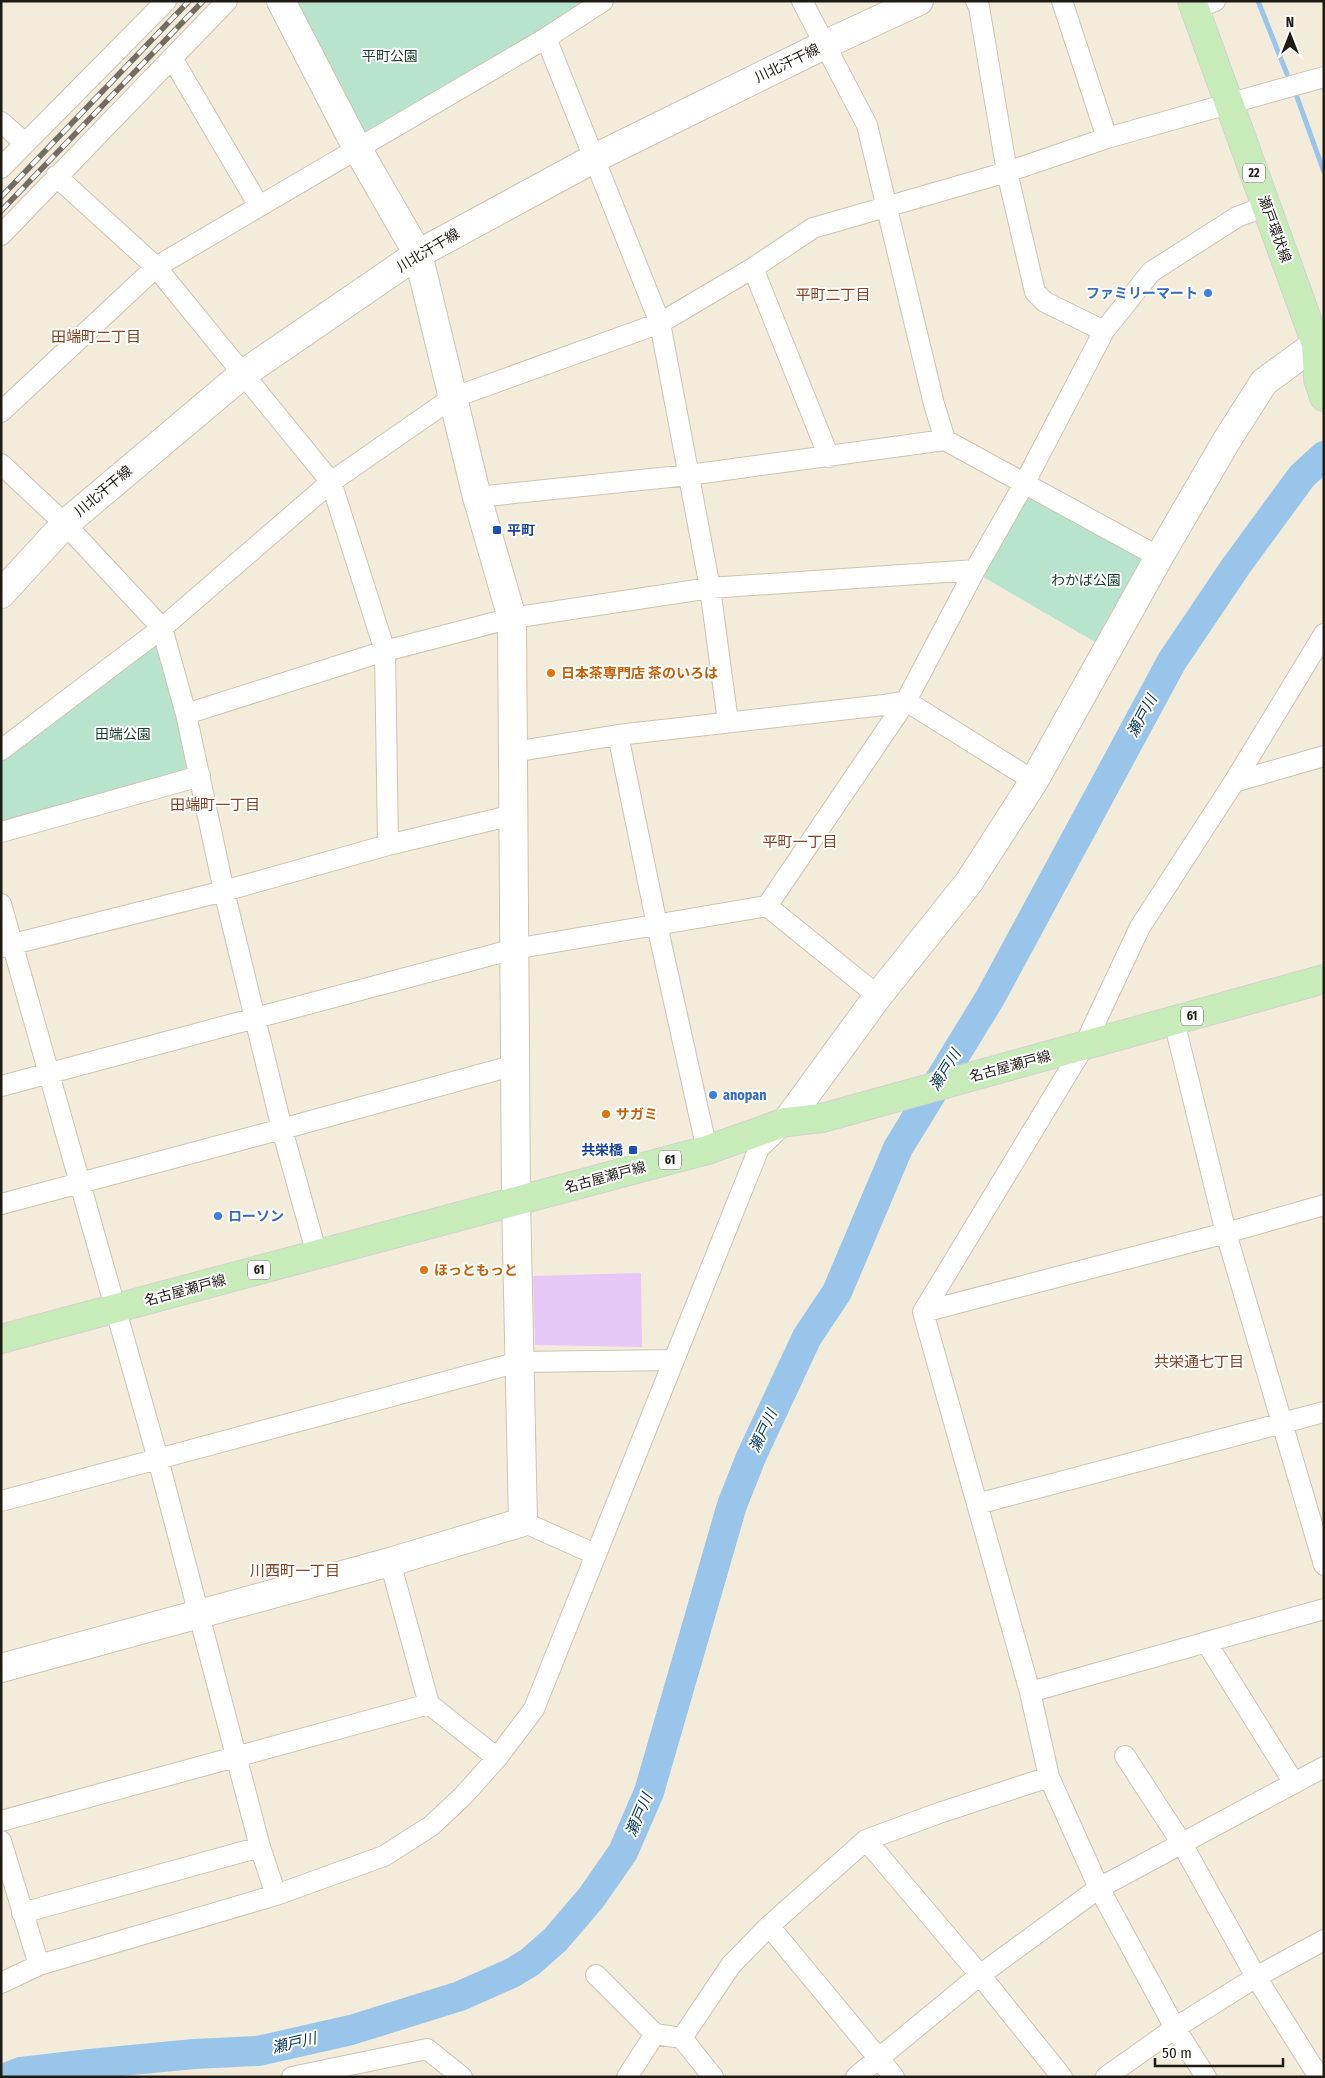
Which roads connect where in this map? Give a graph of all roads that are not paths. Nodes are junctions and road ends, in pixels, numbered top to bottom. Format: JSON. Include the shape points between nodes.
{"nodes":[{"id":1,"x":166,"y":1,"type":"edge"},
{"id":2,"x":227,"y":1,"type":"edge"},
{"id":3,"x":280,"y":1,"type":"edge"},
{"id":4,"x":802,"y":1,"type":"edge"},
{"id":5,"x":919,"y":1,"type":"edge"},
{"id":6,"x":976,"y":1,"type":"edge"},
{"id":7,"x":1062,"y":1,"type":"edge"},
{"id":8,"x":601,"y":2,"type":"edge"},
{"id":9,"x":1201,"y":4,"type":"edge"},
{"id":10,"x":546,"y":38,"type":"junction"},
{"id":11,"x":824,"y":45,"type":"junction"},
{"id":12,"x":172,"y":58,"type":"junction"},
{"id":13,"x":1324,"y":77,"type":"edge"},
{"id":14,"x":1229,"y":105,"type":"junction"},
{"id":15,"x":1,"y":122,"type":"edge"},
{"id":16,"x":1107,"y":138,"type":"junction"},
{"id":17,"x":25,"y":142,"type":"junction"},
{"id":18,"x":357,"y":148,"type":"junction"},
{"id":19,"x":593,"y":159,"type":"junction"},
{"id":20,"x":1,"y":168,"type":"edge"},
{"id":21,"x":1007,"y":172,"type":"junction"},
{"id":22,"x":56,"y":176,"type":"junction"},
{"id":23,"x":259,"y":206,"type":"junction"},
{"id":24,"x":888,"y":206,"type":"junction"},
{"id":25,"x":1266,"y":206,"type":"junction"},
{"id":26,"x":1,"y":235,"type":"edge"},
{"id":27,"x":418,"y":254,"type":"junction"},
{"id":28,"x":156,"y":267,"type":"junction"},
{"id":29,"x":753,"y":268,"type":"junction"},
{"id":30,"x":660,"y":323,"type":"junction"},
{"id":31,"x":1104,"y":331,"type":"junction"},
{"id":32,"x":1321,"y":345,"type":"edge"},
{"id":33,"x":243,"y":374,"type":"junction"},
{"id":34,"x":1324,"y":397,"type":"edge"},
{"id":35,"x":452,"y":398,"type":"junction"},
{"id":36,"x":1,"y":412,"type":"edge"},
{"id":37,"x":945,"y":440,"type":"junction"},
{"id":38,"x":829,"y":457,"type":"junction"},
{"id":39,"x":1,"y":464,"type":"edge"},
{"id":40,"x":689,"y":475,"type":"junction"},
{"id":41,"x":331,"y":482,"type":"junction"},
{"id":42,"x":1024,"y":484,"type":"junction"},
{"id":43,"x":477,"y":497,"type":"junction"},
{"id":44,"x":65,"y":524,"type":"junction"},
{"id":45,"x":1159,"y":557,"type":"junction"},
{"id":46,"x":975,"y":570,"type":"junction"},
{"id":47,"x":710,"y":588,"type":"junction"},
{"id":48,"x":1,"y":594,"type":"edge"},
{"id":49,"x":512,"y":618,"type":"junction"},
{"id":50,"x":162,"y":628,"type":"junction"},
{"id":51,"x":1324,"y":634,"type":"edge"},
{"id":52,"x":385,"y":651,"type":"junction"},
{"id":53,"x":906,"y":701,"type":"junction"},
{"id":54,"x":186,"y":714,"type":"junction"},
{"id":55,"x":728,"y":722,"type":"junction"},
{"id":56,"x":618,"y":734,"type":"junction"},
{"id":57,"x":1,"y":750,"type":"edge"},
{"id":58,"x":513,"y":752,"type":"junction"},
{"id":59,"x":1324,"y":756,"type":"edge"},
{"id":60,"x":200,"y":776,"type":"junction"},
{"id":61,"x":1034,"y":781,"type":"junction"},
{"id":62,"x":1234,"y":782,"type":"junction"},
{"id":63,"x":513,"y":815,"type":"junction"},
{"id":64,"x":1,"y":832,"type":"edge"},
{"id":65,"x":388,"y":845,"type":"junction"},
{"id":66,"x":224,"y":891,"type":"junction"},
{"id":67,"x":1,"y":904,"type":"edge"},
{"id":68,"x":767,"y":906,"type":"junction"},
{"id":69,"x":657,"y":925,"type":"junction"},
{"id":70,"x":7,"y":946,"type":"edge"},
{"id":71,"x":514,"y":949,"type":"junction"},
{"id":72,"x":1324,"y":979,"type":"edge"},
{"id":73,"x":878,"y":996,"type":"junction"},
{"id":74,"x":255,"y":1018,"type":"junction"},
{"id":75,"x":1174,"y":1021,"type":"junction"},
{"id":76,"x":1072,"y":1049,"type":"junction"},
{"id":77,"x":515,"y":1065,"type":"junction"},
{"id":78,"x":50,"y":1072,"type":"junction"},
{"id":79,"x":1,"y":1086,"type":"edge"},
{"id":80,"x":786,"y":1122,"type":"junction"},
{"id":81,"x":282,"y":1129,"type":"junction"},
{"id":82,"x":707,"y":1150,"type":"junction"},
{"id":83,"x":80,"y":1182,"type":"junction"},
{"id":84,"x":516,"y":1200,"type":"junction"},
{"id":85,"x":1,"y":1204,"type":"edge"},
{"id":86,"x":1324,"y":1205,"type":"edge"},
{"id":87,"x":1226,"y":1233,"type":"junction"},
{"id":88,"x":317,"y":1255,"type":"junction"},
{"id":89,"x":114,"y":1309,"type":"junction"},
{"id":90,"x":923,"y":1312,"type":"junction"},
{"id":91,"x":1,"y":1340,"type":"edge"},
{"id":92,"x":673,"y":1360,"type":"junction"},
{"id":93,"x":519,"y":1362,"type":"junction"},
{"id":94,"x":1324,"y":1412,"type":"edge"},
{"id":95,"x":1283,"y":1423,"type":"junction"},
{"id":96,"x":158,"y":1459,"type":"junction"},
{"id":97,"x":1,"y":1501,"type":"edge"},
{"id":98,"x":977,"y":1504,"type":"junction"},
{"id":99,"x":523,"y":1522,"type":"junction"},
{"id":100,"x":595,"y":1554,"type":"junction"},
{"id":101,"x":390,"y":1562,"type":"junction"},
{"id":102,"x":1324,"y":1565,"type":"edge"},
{"id":103,"x":1324,"y":1609,"type":"edge"},
{"id":104,"x":198,"y":1614,"type":"junction"},
{"id":105,"x":1206,"y":1642,"type":"junction"},
{"id":106,"x":1,"y":1668,"type":"edge"},
{"id":107,"x":1030,"y":1692,"type":"junction"},
{"id":108,"x":429,"y":1704,"type":"junction"},
{"id":109,"x":236,"y":1755,"type":"junction"},
{"id":110,"x":1125,"y":1756,"type":"dead end"},
{"id":111,"x":497,"y":1758,"type":"junction"},
{"id":112,"x":1324,"y":1767,"type":"edge"},
{"id":113,"x":1049,"y":1777,"type":"junction"},
{"id":114,"x":1294,"y":1783,"type":"junction"},
{"id":115,"x":1,"y":1821,"type":"edge"},
{"id":116,"x":866,"y":1840,"type":"junction"},
{"id":117,"x":1,"y":1841,"type":"edge"},
{"id":118,"x":1181,"y":1842,"type":"junction"},
{"id":119,"x":260,"y":1846,"type":"junction"},
{"id":120,"x":1099,"y":1888,"type":"junction"},
{"id":121,"x":276,"y":1895,"type":"junction"},
{"id":122,"x":22,"y":1913,"type":"junction"},
{"id":123,"x":770,"y":1926,"type":"junction"},
{"id":124,"x":1324,"y":1940,"type":"edge"},
{"id":125,"x":38,"y":1966,"type":"junction"},
{"id":126,"x":596,"y":1974,"type":"dead end"},
{"id":127,"x":980,"y":1975,"type":"junction"},
{"id":128,"x":1256,"y":1977,"type":"junction"},
{"id":129,"x":1,"y":1983,"type":"edge"},
{"id":130,"x":1175,"y":2028,"type":"junction"},
{"id":131,"x":655,"y":2034,"type":"junction"},
{"id":132,"x":682,"y":2038,"type":"junction"},
{"id":133,"x":879,"y":2058,"type":"junction"},
{"id":134,"x":314,"y":2074,"type":"edge"},
{"id":135,"x":292,"y":2077,"type":"edge"},
{"id":136,"x":462,"y":2077,"type":"edge"},
{"id":137,"x":627,"y":2077,"type":"edge"},
{"id":138,"x":714,"y":2077,"type":"edge"},
{"id":139,"x":856,"y":2077,"type":"edge"},
{"id":140,"x":894,"y":2077,"type":"edge"},
{"id":141,"x":1062,"y":2077,"type":"edge"},
{"id":142,"x":1106,"y":2077,"type":"edge"},
{"id":143,"x":1206,"y":2077,"type":"edge"},
{"id":144,"x":1319,"y":2077,"type":"edge"}],
"edges":[{"from":1,"to":17,"type":"street"},
{"from":2,"to":12,"type":"street"},
{"from":3,"to":18,"type":"street"},
{"from":4,"to":11,"type":"street"},
{"from":5,"to":11,"type":"street","name":"川北汗干線"},
{"from":6,"to":21,"type":"street","via":[[980,7]]},
{"from":7,"to":16,"type":"street"},
{"from":8,"to":10,"type":"street"},
{"from":9,"to":14,"type":"main road","name":"瀬戸環状線","number":"22"},
{"from":10,"to":18,"type":"street"},
{"from":10,"to":19,"type":"street"},
{"from":11,"to":19,"type":"street","name":"川北汗干線"},
{"from":11,"to":24,"type":"street","via":[[867,125]]},
{"from":12,"to":22,"type":"street"},
{"from":12,"to":23,"type":"street"},
{"from":13,"to":14,"type":"street"},
{"from":14,"to":16,"type":"street"},
{"from":14,"to":25,"type":"main road","name":"瀬戸環状線","number":"22"},
{"from":15,"to":17,"type":"street"},
{"from":16,"to":21,"type":"street"},
{"from":17,"to":20,"type":"street"},
{"from":18,"to":23,"type":"street"},
{"from":18,"to":27,"type":"street"},
{"from":19,"to":27,"type":"street","name":"川北汗干線"},
{"from":19,"to":30,"type":"street"},
{"from":21,"to":24,"type":"street"},
{"from":21,"to":31,"type":"street","via":[[1035,292],[1045,302]]},
{"from":22,"to":26,"type":"street"},
{"from":22,"to":28,"type":"street"},
{"from":23,"to":28,"type":"street"},
{"from":24,"to":29,"type":"street","via":[[813,228]]},
{"from":24,"to":37,"type":"street"},
{"from":25,"to":31,"type":"street","via":[[1237,217],[1151,272]]},
{"from":25,"to":32,"type":"main road","name":"瀬戸環状線","number":"22"},
{"from":27,"to":33,"type":"street","name":"川北汗干線"},
{"from":27,"to":35,"type":"street"},
{"from":28,"to":33,"type":"street"},
{"from":28,"to":36,"type":"street"},
{"from":29,"to":30,"type":"street"},
{"from":29,"to":38,"type":"street"},
{"from":30,"to":35,"type":"street"},
{"from":30,"to":40,"type":"street"},
{"from":31,"to":42,"type":"street"},
{"from":32,"to":34,"type":"main road","name":"瀬戸環状線","number":"22","via":[[1318,380]]},
{"from":32,"to":45,"type":"street","via":[[1264,382]]},
{"from":33,"to":41,"type":"street"},
{"from":33,"to":44,"type":"street","name":"川北汗干線"},
{"from":35,"to":41,"type":"street"},
{"from":35,"to":43,"type":"street"},
{"from":37,"to":38,"type":"street"},
{"from":37,"to":42,"type":"street"},
{"from":38,"to":40,"type":"street"},
{"from":39,"to":44,"type":"street"},
{"from":40,"to":43,"type":"street"},
{"from":40,"to":47,"type":"street"},
{"from":41,"to":50,"type":"street"},
{"from":41,"to":52,"type":"street"},
{"from":42,"to":45,"type":"street"},
{"from":42,"to":46,"type":"street"},
{"from":43,"to":49,"type":"street"},
{"from":44,"to":48,"type":"street","name":"川北汗干線"},
{"from":44,"to":50,"type":"street"},
{"from":45,"to":61,"type":"street"},
{"from":46,"to":47,"type":"street"},
{"from":46,"to":53,"type":"street"},
{"from":47,"to":49,"type":"street"},
{"from":47,"to":55,"type":"street"},
{"from":49,"to":52,"type":"street"},
{"from":49,"to":58,"type":"street"},
{"from":50,"to":54,"type":"street"},
{"from":50,"to":57,"type":"street"},
{"from":51,"to":62,"type":"street"},
{"from":52,"to":54,"type":"street"},
{"from":52,"to":65,"type":"street"},
{"from":53,"to":55,"type":"street"},
{"from":53,"to":61,"type":"street"},
{"from":53,"to":68,"type":"street"},
{"from":54,"to":60,"type":"street"},
{"from":55,"to":56,"type":"street"},
{"from":56,"to":58,"type":"street"},
{"from":56,"to":69,"type":"street"},
{"from":58,"to":63,"type":"street"},
{"from":59,"to":62,"type":"street"},
{"from":60,"to":64,"type":"street"},
{"from":60,"to":66,"type":"street"},
{"from":61,"to":73,"type":"street","via":[[969,882]]},
{"from":62,"to":76,"type":"street","via":[[1140,927]]},
{"from":63,"to":65,"type":"street"},
{"from":63,"to":71,"type":"street"},
{"from":65,"to":66,"type":"street"},
{"from":66,"to":70,"type":"street"},
{"from":66,"to":74,"type":"street"},
{"from":67,"to":70,"type":"street"},
{"from":68,"to":69,"type":"street"},
{"from":68,"to":73,"type":"street"},
{"from":69,"to":71,"type":"street"},
{"from":69,"to":82,"type":"street"},
{"from":70,"to":78,"type":"street"},
{"from":71,"to":74,"type":"street"},
{"from":71,"to":77,"type":"street"},
{"from":72,"to":75,"type":"main road","name":"名古屋瀬戸線","number":"61"},
{"from":73,"to":80,"type":"street"},
{"from":74,"to":78,"type":"street"},
{"from":74,"to":81,"type":"street"},
{"from":75,"to":76,"type":"main road","name":"名古屋瀬戸線","number":"61"},
{"from":75,"to":87,"type":"street"},
{"from":76,"to":80,"type":"main road","name":"名古屋瀬戸線","number":"61","via":[[822,1118]]},
{"from":76,"to":90,"type":"street"},
{"from":77,"to":81,"type":"street"},
{"from":77,"to":84,"type":"street"},
{"from":78,"to":79,"type":"street"},
{"from":78,"to":83,"type":"street"},
{"from":80,"to":82,"type":"main road","name":"名古屋瀬戸線","number":"61"},
{"from":80,"to":92,"type":"street","via":[[760,1148]]},
{"from":81,"to":83,"type":"street"},
{"from":81,"to":88,"type":"street"},
{"from":82,"to":84,"type":"main road","name":"名古屋瀬戸線","number":"61"},
{"from":83,"to":85,"type":"street"},
{"from":83,"to":89,"type":"street"},
{"from":84,"to":88,"type":"main road","name":"名古屋瀬戸線","number":"61"},
{"from":84,"to":93,"type":"street"},
{"from":86,"to":87,"type":"street"},
{"from":87,"to":90,"type":"street"},
{"from":87,"to":95,"type":"street"},
{"from":88,"to":89,"type":"main road","name":"名古屋瀬戸線","number":"61"},
{"from":89,"to":91,"type":"main road","name":"名古屋瀬戸線","number":"61"},
{"from":89,"to":96,"type":"street"},
{"from":90,"to":98,"type":"street"},
{"from":92,"to":93,"type":"street"},
{"from":92,"to":100,"type":"street"},
{"from":93,"to":96,"type":"street"},
{"from":93,"to":99,"type":"street"},
{"from":94,"to":95,"type":"street"},
{"from":95,"to":98,"type":"street"},
{"from":95,"to":102,"type":"street"},
{"from":96,"to":97,"type":"street"},
{"from":96,"to":104,"type":"street"},
{"from":98,"to":107,"type":"street"},
{"from":99,"to":100,"type":"street"},
{"from":99,"to":101,"type":"street"},
{"from":100,"to":111,"type":"street","via":[[534,1709]]},
{"from":101,"to":104,"type":"street"},
{"from":101,"to":108,"type":"street"},
{"from":103,"to":105,"type":"street"},
{"from":104,"to":106,"type":"street"},
{"from":104,"to":109,"type":"street"},
{"from":105,"to":107,"type":"street"},
{"from":105,"to":114,"type":"street"},
{"from":107,"to":113,"type":"street"},
{"from":108,"to":109,"type":"street"},
{"from":108,"to":111,"type":"street"},
{"from":109,"to":115,"type":"street"},
{"from":109,"to":119,"type":"street"},
{"from":110,"to":118,"type":"street"},
{"from":111,"to":121,"type":"street","via":[[431,1826],[384,1856]]},
{"from":112,"to":114,"type":"street"},
{"from":113,"to":116,"type":"street"},
{"from":113,"to":120,"type":"street"},
{"from":114,"to":118,"type":"street"},
{"from":116,"to":123,"type":"street"},
{"from":116,"to":127,"type":"street"},
{"from":117,"to":122,"type":"street"},
{"from":118,"to":120,"type":"street"},
{"from":118,"to":128,"type":"street"},
{"from":119,"to":121,"type":"street"},
{"from":119,"to":122,"type":"street"},
{"from":120,"to":127,"type":"street"},
{"from":120,"to":130,"type":"street"},
{"from":121,"to":125,"type":"street"},
{"from":122,"to":125,"type":"street"},
{"from":123,"to":132,"type":"street","via":[[731,1966]]},
{"from":123,"to":133,"type":"street"},
{"from":124,"to":128,"type":"street"},
{"from":125,"to":129,"type":"street"},
{"from":126,"to":131,"type":"street"},
{"from":127,"to":133,"type":"street"},
{"from":127,"to":141,"type":"street"},
{"from":128,"to":130,"type":"street"},
{"from":128,"to":144,"type":"street"},
{"from":130,"to":142,"type":"street"},
{"from":130,"to":143,"type":"street"},
{"from":131,"to":132,"type":"street"},
{"from":131,"to":137,"type":"street"},
{"from":132,"to":138,"type":"street"},
{"from":133,"to":139,"type":"street"},
{"from":133,"to":140,"type":"street"},
{"from":134,"to":135,"type":"street"},
{"from":134,"to":136,"type":"street","via":[[428,2049]]}]}
